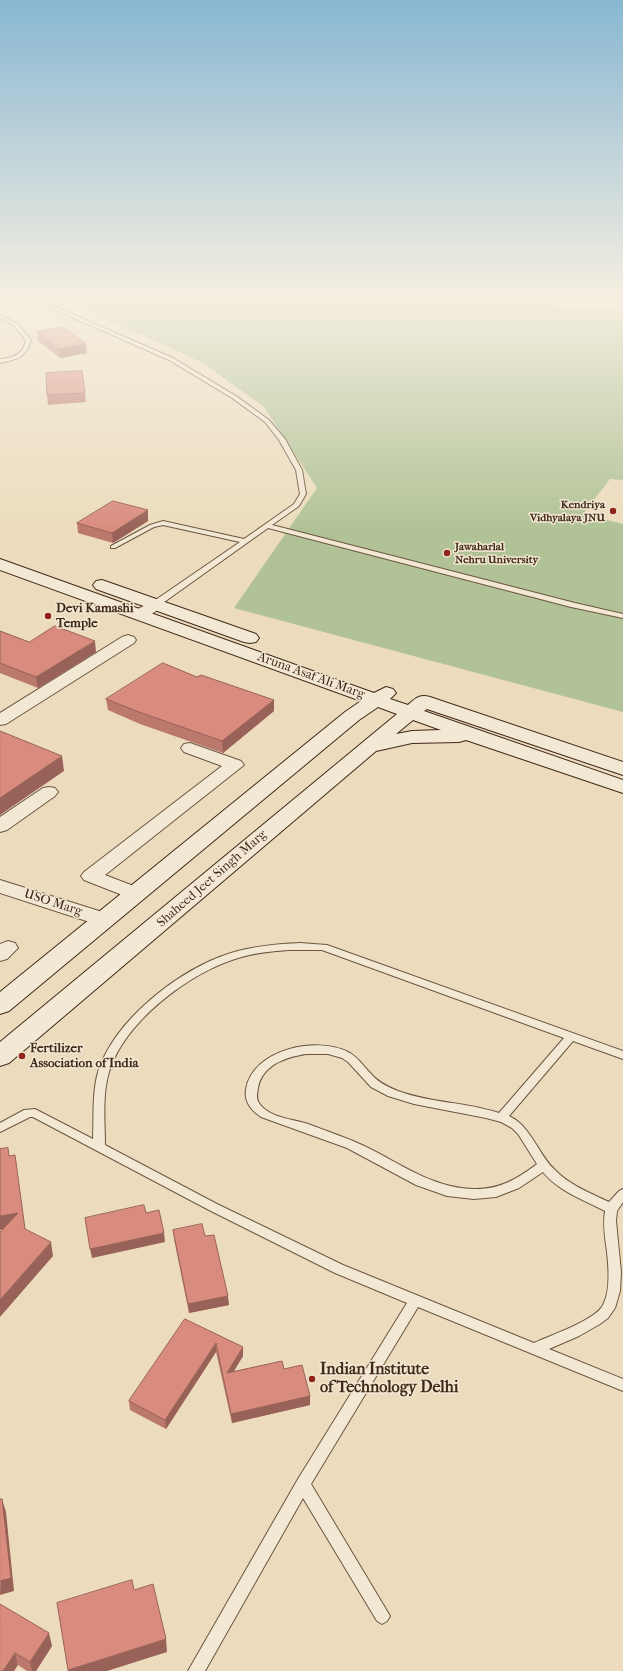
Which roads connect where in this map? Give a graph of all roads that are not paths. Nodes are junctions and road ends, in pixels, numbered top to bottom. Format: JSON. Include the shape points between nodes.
{"nodes":[{"id":1,"x":197,"y":375,"type":"edge"},
{"id":2,"x":268,"y":526,"type":"junction"},
{"id":3,"x":243,"y":541,"type":"junction"},
{"id":4,"x":112,"y":547,"type":"edge"},
{"id":5,"x":0,"y":550,"type":"edge"},
{"id":6,"x":0,"y":564,"type":"edge"},
{"id":7,"x":157,"y":603,"type":"junction"},
{"id":8,"x":139,"y":614,"type":"junction"},
{"id":9,"x":623,"y":616,"type":"edge"},
{"id":10,"x":128,"y":640,"type":"dead end"},
{"id":11,"x":383,"y":694,"type":"junction"},
{"id":12,"x":418,"y":707,"type":"junction"},
{"id":13,"x":0,"y":720,"type":"edge"},
{"id":14,"x":489,"y":741,"type":"junction"},
{"id":15,"x":370,"y":747,"type":"junction"},
{"id":16,"x":190,"y":748,"type":"dead end"},
{"id":17,"x":623,"y":769,"type":"edge"},
{"id":18,"x":623,"y":787,"type":"edge"},
{"id":19,"x":49,"y":792,"type":"dead end"},
{"id":20,"x":0,"y":826,"type":"edge"},
{"id":21,"x":0,"y":886,"type":"edge"},
{"id":22,"x":137,"y":894,"type":"junction"},
{"id":23,"x":105,"y":920,"type":"junction"},
{"id":24,"x":0,"y":1005,"type":"edge"},
{"id":25,"x":571,"y":1036,"type":"junction"},
{"id":26,"x":623,"y":1055,"type":"edge"},
{"id":27,"x":0,"y":1056,"type":"edge"},
{"id":28,"x":501,"y":1118,"type":"junction"},
{"id":29,"x":0,"y":1128,"type":"edge"},
{"id":30,"x":99,"y":1146,"type":"junction"},
{"id":31,"x":544,"y":1166,"type":"junction"},
{"id":32,"x":623,"y":1194,"type":"edge"},
{"id":33,"x":612,"y":1209,"type":"junction"},
{"id":34,"x":415,"y":1301,"type":"junction"},
{"id":35,"x":533,"y":1349,"type":"junction"},
{"id":36,"x":623,"y":1385,"type":"edge"},
{"id":37,"x":303,"y":1484,"type":"junction"},
{"id":38,"x":382,"y":1616,"type":"dead end"},
{"id":39,"x":196,"y":1671,"type":"edge"}],
"edges":[{"from":1,"to":2,"type":"lane","via":[[267,421],[282,439],[299,470],[302,494],[297,504]]},
{"from":2,"to":3,"type":"lane"},
{"from":2,"to":9,"type":"lane"},
{"from":3,"to":4,"type":"lane","via":[[163,523]]},
{"from":3,"to":7,"type":"lane"},
{"from":5,"to":7,"type":"main road","name":"Aruna Asaf Ali Marg"},
{"from":6,"to":8,"type":"main road","name":"Aruna Asaf Ali Marg"},
{"from":7,"to":8,"type":"street"},
{"from":7,"to":11,"type":"main road","name":"Aruna Asaf Ali Marg"},
{"from":8,"to":11,"type":"main road","name":"Aruna Asaf Ali Marg"},
{"from":10,"to":13,"type":"street"},
{"from":11,"to":12,"type":"main road","name":"Aruna Asaf Ali Marg"},
{"from":11,"to":22,"type":"main road","via":[[352,716]]},
{"from":12,"to":14,"type":"main road","name":"Aruna Asaf Ali Marg"},
{"from":12,"to":15,"type":"main road","name":"Shaheed Jeet Singh Marg"},
{"from":12,"to":17,"type":"main road","name":"Aruna Asaf Ali Marg"},
{"from":14,"to":15,"type":"main road","via":[[458,736],[427,736],[397,739]]},
{"from":14,"to":18,"type":"main road","name":"Aruna Asaf Ali Marg"},
{"from":15,"to":27,"type":"main road","name":"Shaheed Jeet Singh Marg"},
{"from":16,"to":22,"type":"street","via":[[235,765],[91,876]]},
{"from":19,"to":20,"type":"street"},
{"from":21,"to":23,"type":"street","name":"USO Marg"},
{"from":22,"to":23,"type":"main road"},
{"from":23,"to":24,"type":"main road"},
{"from":25,"to":26,"type":"lane"},
{"from":25,"to":28,"type":"lane"},
{"from":25,"to":30,"type":"lane","via":[[323,947],[301,946],[249,952],[231,957],[190,977],[167,992],[130,1026],[114,1048],[104,1069]]},
{"from":28,"to":31,"type":"lane","via":[[518,1127]]},
{"from":28,"to":31,"type":"lane","via":[[395,1095],[377,1086],[350,1056],[337,1050],[297,1050],[280,1055],[264,1067],[250,1092],[255,1106],[268,1116],[288,1121],[354,1147],[439,1188],[459,1193],[497,1193],[514,1187]]},
{"from":29,"to":30,"type":"lane","via":[[28,1113],[35,1113]]},
{"from":30,"to":34,"type":"lane","via":[[213,1207],[339,1269]]},
{"from":31,"to":33,"type":"lane","via":[[568,1186]]},
{"from":32,"to":33,"type":"lane"},
{"from":33,"to":35,"type":"lane","via":[[609,1227],[616,1271],[609,1309],[581,1328]]},
{"from":34,"to":35,"type":"lane"},
{"from":34,"to":37,"type":"lane"},
{"from":35,"to":36,"type":"lane"},
{"from":37,"to":38,"type":"lane"},
{"from":37,"to":39,"type":"lane"}]}
